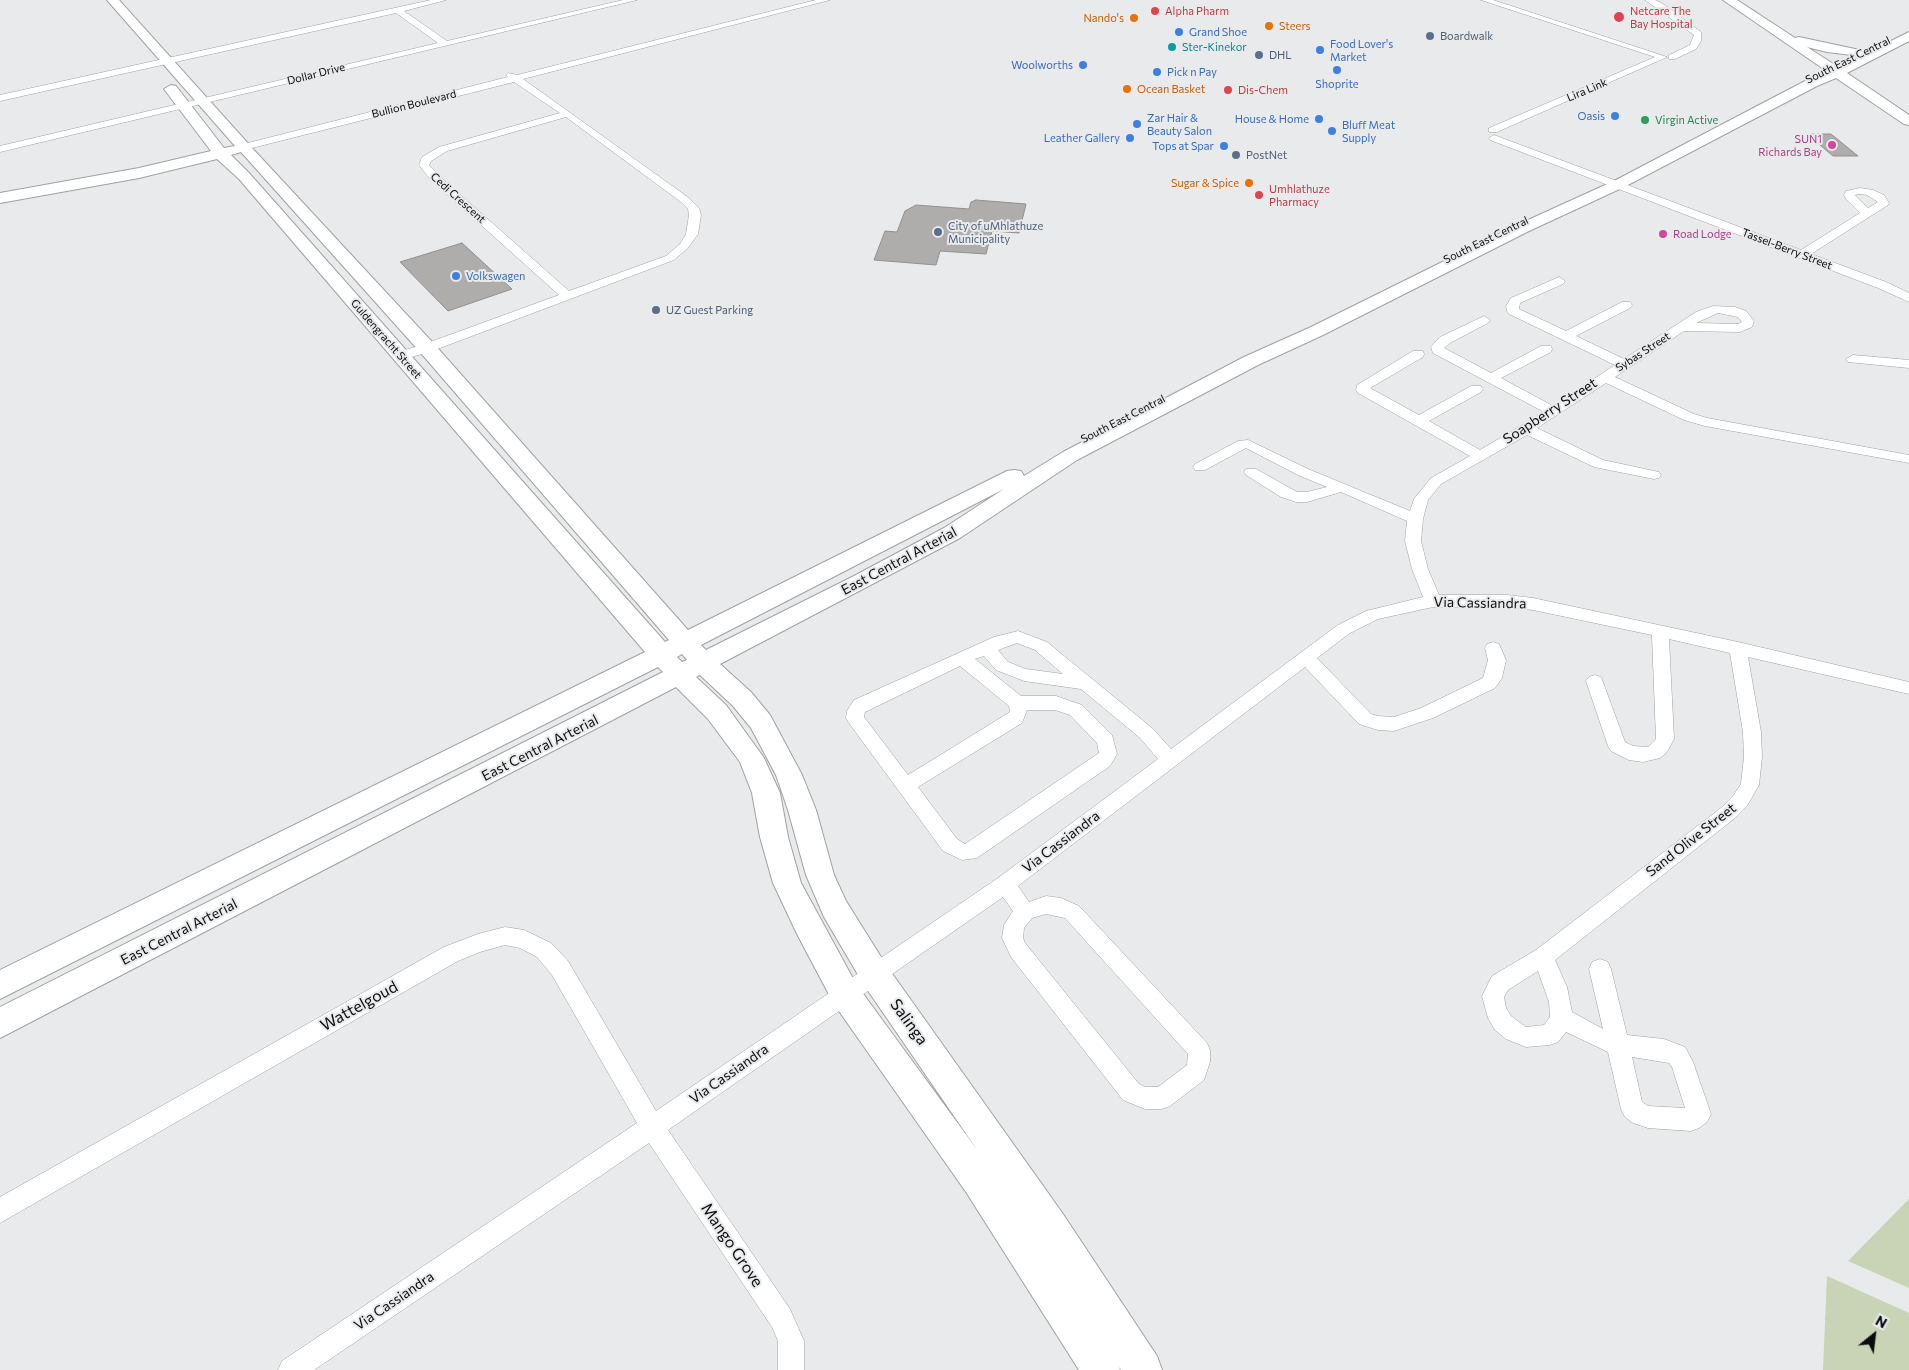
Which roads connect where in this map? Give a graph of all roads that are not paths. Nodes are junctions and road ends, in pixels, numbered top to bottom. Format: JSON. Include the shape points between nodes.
{"nodes":[{"id":1,"x":113,"y":0,"type":"edge"},
{"id":2,"x":442,"y":0,"type":"edge"},
{"id":3,"x":633,"y":0,"type":"edge"},
{"id":4,"x":826,"y":0,"type":"edge"},
{"id":5,"x":1485,"y":0,"type":"edge"},
{"id":6,"x":1489,"y":0,"type":"edge"},
{"id":7,"x":1649,"y":0,"type":"edge"},
{"id":8,"x":1729,"y":0,"type":"edge"},
{"id":9,"x":1735,"y":0,"type":"edge"},
{"id":10,"x":813,"y":1,"type":"edge"},
{"id":11,"x":397,"y":10,"type":"junction"},
{"id":12,"x":1909,"y":31,"type":"edge"},
{"id":13,"x":1909,"y":36,"type":"edge"},
{"id":14,"x":1792,"y":39,"type":"junction"},
{"id":15,"x":444,"y":43,"type":"junction"},
{"id":16,"x":139,"y":51,"type":"dead end"},
{"id":17,"x":1805,"y":52,"type":"junction"},
{"id":18,"x":1867,"y":55,"type":"junction"},
{"id":19,"x":1669,"y":57,"type":"junction"},
{"id":20,"x":167,"y":60,"type":"junction"},
{"id":21,"x":150,"y":65,"type":"junction"},
{"id":22,"x":556,"y":68,"type":"junction"},
{"id":23,"x":1836,"y":70,"type":"junction"},
{"id":24,"x":512,"y":72,"type":"junction"},
{"id":25,"x":1809,"y":78,"type":"junction"},
{"id":26,"x":530,"y":88,"type":"junction"},
{"id":27,"x":1869,"y":89,"type":"junction"},
{"id":28,"x":1787,"y":96,"type":"junction"},
{"id":29,"x":0,"y":98,"type":"edge"},
{"id":30,"x":204,"y":102,"type":"junction"},
{"id":31,"x":186,"y":106,"type":"junction"},
{"id":32,"x":1893,"y":111,"type":"junction"},
{"id":33,"x":568,"y":114,"type":"junction"},
{"id":34,"x":1909,"y":115,"type":"edge"},
{"id":35,"x":1909,"y":121,"type":"edge"},
{"id":36,"x":241,"y":140,"type":"junction"},
{"id":37,"x":216,"y":148,"type":"junction"},
{"id":38,"x":0,"y":149,"type":"edge"},
{"id":39,"x":167,"y":167,"type":"junction"},
{"id":40,"x":244,"y":176,"type":"junction"},
{"id":41,"x":1613,"y":182,"type":"junction"},
{"id":42,"x":0,"y":196,"type":"edge"},
{"id":43,"x":1867,"y":213,"type":"dead end"},
{"id":44,"x":1801,"y":255,"type":"junction"},
{"id":45,"x":1559,"y":281,"type":"dead end"},
{"id":46,"x":566,"y":295,"type":"junction"},
{"id":47,"x":1909,"y":298,"type":"edge"},
{"id":48,"x":1626,"y":305,"type":"dead end"},
{"id":49,"x":1484,"y":320,"type":"dead end"},
{"id":50,"x":1682,"y":327,"type":"dead end"},
{"id":51,"x":1566,"y":336,"type":"junction"},
{"id":52,"x":427,"y":348,"type":"junction"},
{"id":53,"x":1546,"y":349,"type":"dead end"},
{"id":54,"x":1418,"y":354,"type":"dead end"},
{"id":55,"x":400,"y":356,"type":"junction"},
{"id":56,"x":1853,"y":359,"type":"dead end"},
{"id":57,"x":1624,"y":364,"type":"junction"},
{"id":58,"x":1909,"y":364,"type":"edge"},
{"id":59,"x":1604,"y":377,"type":"junction"},
{"id":60,"x":1491,"y":379,"type":"junction"},
{"id":61,"x":1476,"y":389,"type":"dead end"},
{"id":62,"x":1553,"y":411,"type":"junction"},
{"id":63,"x":1419,"y":421,"type":"junction"},
{"id":64,"x":1526,"y":429,"type":"junction"},
{"id":65,"x":1066,"y":453,"type":"joint"},
{"id":66,"x":1479,"y":455,"type":"junction"},
{"id":67,"x":1909,"y":460,"type":"edge"},
{"id":68,"x":1200,"y":467,"type":"dead end"},
{"id":69,"x":1251,"y":472,"type":"dead end"},
{"id":70,"x":1654,"y":475,"type":"dead end"},
{"id":71,"x":1339,"y":488,"type":"junction"},
{"id":72,"x":1415,"y":520,"type":"junction"},
{"id":73,"x":1433,"y":601,"type":"junction"},
{"id":74,"x":1660,"y":631,"type":"junction"},
{"id":75,"x":987,"y":648,"type":"junction"},
{"id":76,"x":1493,"y":648,"type":"dead end"},
{"id":77,"x":1738,"y":648,"type":"junction"},
{"id":78,"x":1306,"y":657,"type":"junction"},
{"id":79,"x":962,"y":658,"type":"junction"},
{"id":80,"x":683,"y":659,"type":"junction"},
{"id":81,"x":1595,"y":681,"type":"dead end"},
{"id":82,"x":1084,"y":683,"type":"junction"},
{"id":83,"x":1909,"y":688,"type":"edge"},
{"id":84,"x":1017,"y":703,"type":"junction"},
{"id":85,"x":1170,"y":760,"type":"junction"},
{"id":86,"x":906,"y":785,"type":"junction"},
{"id":87,"x":1005,"y":884,"type":"junction"},
{"id":88,"x":1025,"y":912,"type":"junction"},
{"id":89,"x":1543,"y":957,"type":"junction"},
{"id":90,"x":1600,"y":969,"type":"dead end"},
{"id":91,"x":875,"y":975,"type":"junction"},
{"id":92,"x":0,"y":985,"type":"edge"},
{"id":93,"x":845,"y":994,"type":"junction"},
{"id":94,"x":1561,"y":1018,"type":"junction"},
{"id":95,"x":0,"y":1024,"type":"edge"},
{"id":96,"x":652,"y":1127,"type":"junction"},
{"id":97,"x":0,"y":1211,"type":"edge"},
{"id":98,"x":291,"y":1370,"type":"edge"},
{"id":99,"x":791,"y":1370,"type":"edge"},
{"id":100,"x":1102,"y":1370,"type":"edge"},
{"id":101,"x":1143,"y":1370,"type":"edge"}],
"edges":[{"from":1,"to":20,"type":"street","name":"Guldengracht Street"},
{"from":2,"to":11,"type":"street"},
{"from":3,"to":15,"type":"street","name":"Dollar Drive"},
{"from":4,"to":10,"type":"street","name":"Bullion Boulevard"},
{"from":5,"to":19,"type":"street"},
{"from":6,"to":19,"type":"street"},
{"from":7,"to":19,"type":"street","name":"Lira Link","via":[[1698,34],[1694,47]]},
{"from":8,"to":17,"type":"street"},
{"from":9,"to":14,"type":"street"},
{"from":10,"to":22,"type":"street","name":"Bullion Boulevard"},
{"from":11,"to":15,"type":"street"},
{"from":11,"to":20,"type":"street"},
{"from":12,"to":18,"type":"street","name":"South East Central"},
{"from":13,"to":18,"type":"street","name":"South East Central"},
{"from":14,"to":18,"type":"street"},
{"from":14,"to":23,"type":"street"},
{"from":15,"to":30,"type":"street","name":"Dollar Drive"},
{"from":16,"to":21,"type":"street","name":"Guldengracht Street"},
{"from":17,"to":23,"type":"street"},
{"from":17,"to":25,"type":"street","via":[[1812,64]]},
{"from":18,"to":23,"type":"street","name":"South East Central"},
{"from":18,"to":27,"type":"street","via":[[1859,69]]},
{"from":19,"to":41,"type":"street","name":"Lira Link","via":[[1498,135]]},
{"from":20,"to":21,"type":"street"},
{"from":20,"to":30,"type":"street","name":"Guldengracht Street"},
{"from":21,"to":29,"type":"street"},
{"from":21,"to":31,"type":"street","name":"Guldengracht Street"},
{"from":22,"to":24,"type":"street","name":"Bullion Boulevard"},
{"from":22,"to":26,"type":"street","via":[[537,79]]},
{"from":23,"to":25,"type":"street","name":"South East Central"},
{"from":23,"to":27,"type":"street"},
{"from":23,"to":28,"type":"street","name":"South East Central"},
{"from":23,"to":32,"type":"street"},
{"from":24,"to":26,"type":"street"},
{"from":24,"to":36,"type":"street","name":"Bullion Boulevard"},
{"from":25,"to":41,"type":"street","name":"South East Central"},
{"from":26,"to":33,"type":"street"},
{"from":27,"to":34,"type":"street"},
{"from":28,"to":32,"type":"street","via":[[1810,91],[1834,92],[1860,97]]},
{"from":28,"to":41,"type":"street","name":"South East Central"},
{"from":30,"to":31,"type":"street","name":"Dollar Drive"},
{"from":30,"to":36,"type":"street","name":"Guldengracht Street"},
{"from":31,"to":37,"type":"street","name":"Guldengracht Street"},
{"from":31,"to":38,"type":"street","name":"Dollar Drive"},
{"from":32,"to":35,"type":"street"},
{"from":33,"to":46,"type":"street","via":[[685,200],[695,215],[688,241],[670,258]]},
{"from":33,"to":46,"type":"street","name":"Cedi Crescent","via":[[442,148],[426,159],[424,165]]},
{"from":36,"to":37,"type":"street","name":"Bullion Boulevard"},
{"from":36,"to":52,"type":"street","name":"Guldengracht Street"},
{"from":37,"to":39,"type":"street","name":"Bullion Boulevard"},
{"from":37,"to":40,"type":"street","name":"Guldengracht Street"},
{"from":37,"to":42,"type":"street","name":"Bullion Boulevard"},
{"from":39,"to":40,"type":"street","via":[[213,164]]},
{"from":39,"to":42,"type":"street","name":"Bullion Boulevard"},
{"from":40,"to":55,"type":"street","name":"Guldengracht Street"},
{"from":41,"to":44,"type":"street","name":"Tassel-Berry Street"},
{"from":41,"to":65,"type":"street","name":"South East Central","via":[[1336,312]]},
{"from":43,"to":44,"type":"street"},
{"from":44,"to":47,"type":"street","name":"Tassel-Berry Street"},
{"from":45,"to":51,"type":"street","via":[[1515,301],[1512,309]]},
{"from":46,"to":52,"type":"street"},
{"from":48,"to":51,"type":"street"},
{"from":49,"to":60,"type":"street","via":[[1445,340],[1437,349]]},
{"from":50,"to":57,"type":"street","name":"Sybas Street"},
{"from":51,"to":57,"type":"street"},
{"from":52,"to":55,"type":"street"},
{"from":52,"to":80,"type":"street","name":"Guldengracht Street"},
{"from":53,"to":60,"type":"street"},
{"from":54,"to":63,"type":"street","via":[[1364,385],[1363,390]]},
{"from":55,"to":80,"type":"street","name":"Guldengracht Street"},
{"from":56,"to":58,"type":"street"},
{"from":57,"to":59,"type":"street","name":"Sybas Street"},
{"from":59,"to":62,"type":"street","name":"Soapberry Street"},
{"from":59,"to":67,"type":"street","name":"Soapberry Street","via":[[1705,422]]},
{"from":60,"to":62,"type":"street"},
{"from":61,"to":63,"type":"street"},
{"from":62,"to":64,"type":"street","name":"Soapberry Street"},
{"from":63,"to":66,"type":"street"},
{"from":64,"to":66,"type":"street","name":"Soapberry Street"},
{"from":64,"to":70,"type":"street","via":[[1592,461]]},
{"from":65,"to":80,"type":"street","name":"East Central Arterial","via":[[952,533]]},
{"from":66,"to":72,"type":"street","name":"Soapberry Street","via":[[1436,481],[1421,499]]},
{"from":68,"to":71,"type":"street","via":[[1248,444]]},
{"from":69,"to":71,"type":"street","via":[[1296,497]]},
{"from":71,"to":72,"type":"street"},
{"from":72,"to":73,"type":"street","name":"Soapberry Street","via":[[1413,541]]},
{"from":73,"to":74,"type":"street","name":"Via Cassiandra","via":[[1533,604]]},
{"from":73,"to":78,"type":"street","name":"Via Cassiandra","via":[[1372,615],[1344,628]]},
{"from":74,"to":77,"type":"street","name":"Via Cassiandra"},
{"from":74,"to":81,"type":"street","via":[[1665,740],[1661,747],[1643,755],[1629,753],[1617,746]]},
{"from":75,"to":79,"type":"street"},
{"from":75,"to":82,"type":"street","via":[[1002,666],[1024,674]]},
{"from":75,"to":82,"type":"street","via":[[1018,637],[1041,646]]},
{"from":76,"to":78,"type":"street","via":[[1497,660],[1489,683],[1427,713],[1394,724],[1365,719]]},
{"from":77,"to":83,"type":"street","name":"Via Cassiandra"},
{"from":77,"to":89,"type":"street","name":"Sand Olive Street","via":[[1753,757],[1750,785],[1740,801]]},
{"from":78,"to":85,"type":"street","name":"Via Cassiandra"},
{"from":79,"to":84,"type":"street"},
{"from":79,"to":86,"type":"street","via":[[860,705],[856,711],[855,718]]},
{"from":80,"to":91,"type":"street","name":"Salinga","via":[[742,699],[761,722],[789,775],[820,876],[834,908]]},
{"from":80,"to":92,"type":"street","name":"East Central Arterial"},
{"from":80,"to":93,"type":"street","via":[[751,758],[766,794],[774,837],[788,883],[807,926]]},
{"from":80,"to":95,"type":"street","name":"East Central Arterial"},
{"from":82,"to":85,"type":"street","via":[[1146,732]]},
{"from":84,"to":86,"type":"street","via":[[1019,712],[1016,718]]},
{"from":84,"to":86,"type":"street","via":[[1056,703],[1076,710],[1106,740],[1108,754],[1103,761],[970,852],[962,852],[950,845]]},
{"from":85,"to":87,"type":"street","name":"Via Cassiandra"},
{"from":87,"to":88,"type":"street"},
{"from":87,"to":91,"type":"street","name":"Via Cassiandra"},
{"from":88,"to":88,"type":"street","via":[[1046,906],[1072,912],[1199,1050],[1196,1072],[1162,1098],[1145,1098],[1131,1092],[1018,950],[1012,938],[1014,925]]},
{"from":89,"to":94,"type":"street","via":[[1556,986]]},
{"from":89,"to":94,"type":"street","name":"Sand Olive Street","via":[[1500,984],[1494,996],[1496,1010],[1502,1022],[1526,1037],[1550,1035]]},
{"from":90,"to":94,"type":"street","via":[[1618,1045]]},
{"from":91,"to":93,"type":"street","name":"Via Cassiandra"},
{"from":91,"to":101,"type":"street","name":"Salinga","via":[[1011,1170]]},
{"from":93,"to":96,"type":"street","name":"Via Cassiandra"},
{"from":93,"to":100,"type":"street","via":[[978,1180]]},
{"from":96,"to":97,"type":"street","name":"Wattelgoud","via":[[560,968],[544,950],[524,939],[505,936],[451,954]]},
{"from":96,"to":98,"type":"street","name":"Via Cassiandra"},
{"from":96,"to":99,"type":"street","name":"Mango Grove","via":[[781,1318],[791,1340]]}]}
